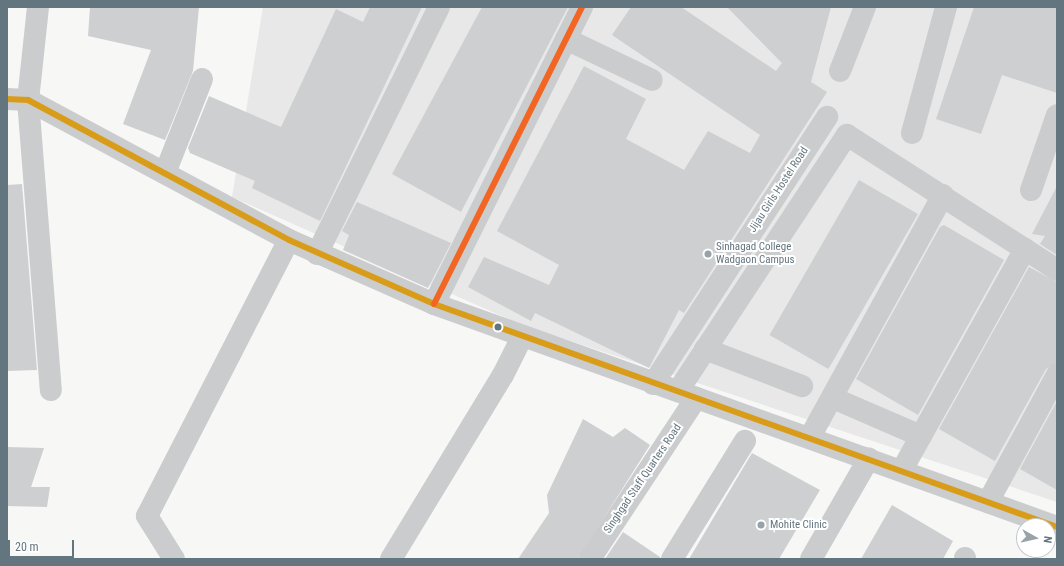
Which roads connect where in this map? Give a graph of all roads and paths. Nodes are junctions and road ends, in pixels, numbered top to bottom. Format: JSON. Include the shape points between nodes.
{"nodes":[{"id":1,"x":38,"y":7,"type":"edge"},
{"id":2,"x":439,"y":7,"type":"edge"},
{"id":3,"x":582,"y":7,"type":"edge"},
{"id":4,"x":865,"y":7,"type":"edge"},
{"id":5,"x":946,"y":7,"type":"edge"},
{"id":6,"x":566,"y":38,"type":"junction"},
{"id":7,"x":840,"y":72,"type":"dead end"},
{"id":8,"x":202,"y":79,"type":"dead end"},
{"id":9,"x":652,"y":80,"type":"dead end"},
{"id":10,"x":7,"y":99,"type":"edge"},
{"id":11,"x":28,"y":100,"type":"junction"},
{"id":12,"x":1057,"y":115,"type":"edge"},
{"id":13,"x":827,"y":117,"type":"dead end"},
{"id":14,"x":912,"y":132,"type":"dead end"},
{"id":15,"x":165,"y":173,"type":"junction"},
{"id":16,"x":1031,"y":190,"type":"dead end"},
{"id":17,"x":943,"y":195,"type":"junction"},
{"id":18,"x":289,"y":240,"type":"junction"},
{"id":19,"x":1025,"y":249,"type":"junction"},
{"id":20,"x":317,"y":254,"type":"junction"},
{"id":21,"x":1057,"y":270,"type":"edge"},
{"id":22,"x":434,"y":304,"type":"junction"},
{"id":23,"x":522,"y":337,"type":"junction"},
{"id":24,"x":705,"y":349,"type":"junction"},
{"id":25,"x":1057,"y":375,"type":"edge"},
{"id":26,"x":653,"y":384,"type":"junction"},
{"id":27,"x":802,"y":386,"type":"dead end"},
{"id":28,"x":51,"y":390,"type":"dead end"},
{"id":29,"x":687,"y":395,"type":"junction"},
{"id":30,"x":833,"y":398,"type":"junction"},
{"id":31,"x":921,"y":436,"type":"junction"},
{"id":32,"x":810,"y":437,"type":"junction"},
{"id":33,"x":745,"y":441,"type":"dead end"},
{"id":34,"x":869,"y":458,"type":"junction"},
{"id":35,"x":902,"y":470,"type":"junction"},
{"id":36,"x":988,"y":502,"type":"junction"},
{"id":37,"x":1057,"y":527,"type":"edge"},
{"id":38,"x":174,"y":559,"type":"edge"},
{"id":39,"x":391,"y":559,"type":"edge"},
{"id":40,"x":590,"y":559,"type":"edge"},
{"id":41,"x":672,"y":559,"type":"edge"},
{"id":42,"x":811,"y":559,"type":"edge"}],
"edges":[{"from":1,"to":11,"type":"street"},
{"from":2,"to":20,"type":"street"},
{"from":3,"to":6,"type":"street"},
{"from":4,"to":7,"type":"street"},
{"from":5,"to":14,"type":"street"},
{"from":6,"to":9,"type":"street"},
{"from":6,"to":22,"type":"street"},
{"from":8,"to":15,"type":"street"},
{"from":10,"to":11,"type":"street"},
{"from":11,"to":15,"type":"street"},
{"from":11,"to":28,"type":"street"},
{"from":12,"to":16,"type":"street"},
{"from":13,"to":26,"type":"street","name":"Jijau Girls Hostel Road"},
{"from":15,"to":18,"type":"street"},
{"from":17,"to":19,"type":"street"},
{"from":17,"to":24,"type":"street","name":"Singhgad Staff Quarters Road","via":[[847,135]]},
{"from":17,"to":30,"type":"street"},
{"from":18,"to":20,"type":"street"},
{"from":18,"to":38,"type":"street","via":[[147,516]]},
{"from":19,"to":21,"type":"street"},
{"from":19,"to":31,"type":"street"},
{"from":20,"to":22,"type":"street"},
{"from":22,"to":23,"type":"street"},
{"from":23,"to":26,"type":"street"},
{"from":23,"to":39,"type":"street","via":[[503,375]]},
{"from":24,"to":27,"type":"street"},
{"from":24,"to":29,"type":"street","name":"Singhgad Staff Quarters Road"},
{"from":25,"to":36,"type":"street"},
{"from":26,"to":29,"type":"street"},
{"from":29,"to":32,"type":"street"},
{"from":29,"to":40,"type":"street","name":"Singhgad Staff Quarters Road"},
{"from":30,"to":31,"type":"street"},
{"from":30,"to":32,"type":"street"},
{"from":31,"to":35,"type":"street"},
{"from":32,"to":34,"type":"street"},
{"from":33,"to":41,"type":"street"},
{"from":34,"to":35,"type":"street"},
{"from":34,"to":42,"type":"street"},
{"from":35,"to":36,"type":"street"},
{"from":36,"to":37,"type":"street"}]}
